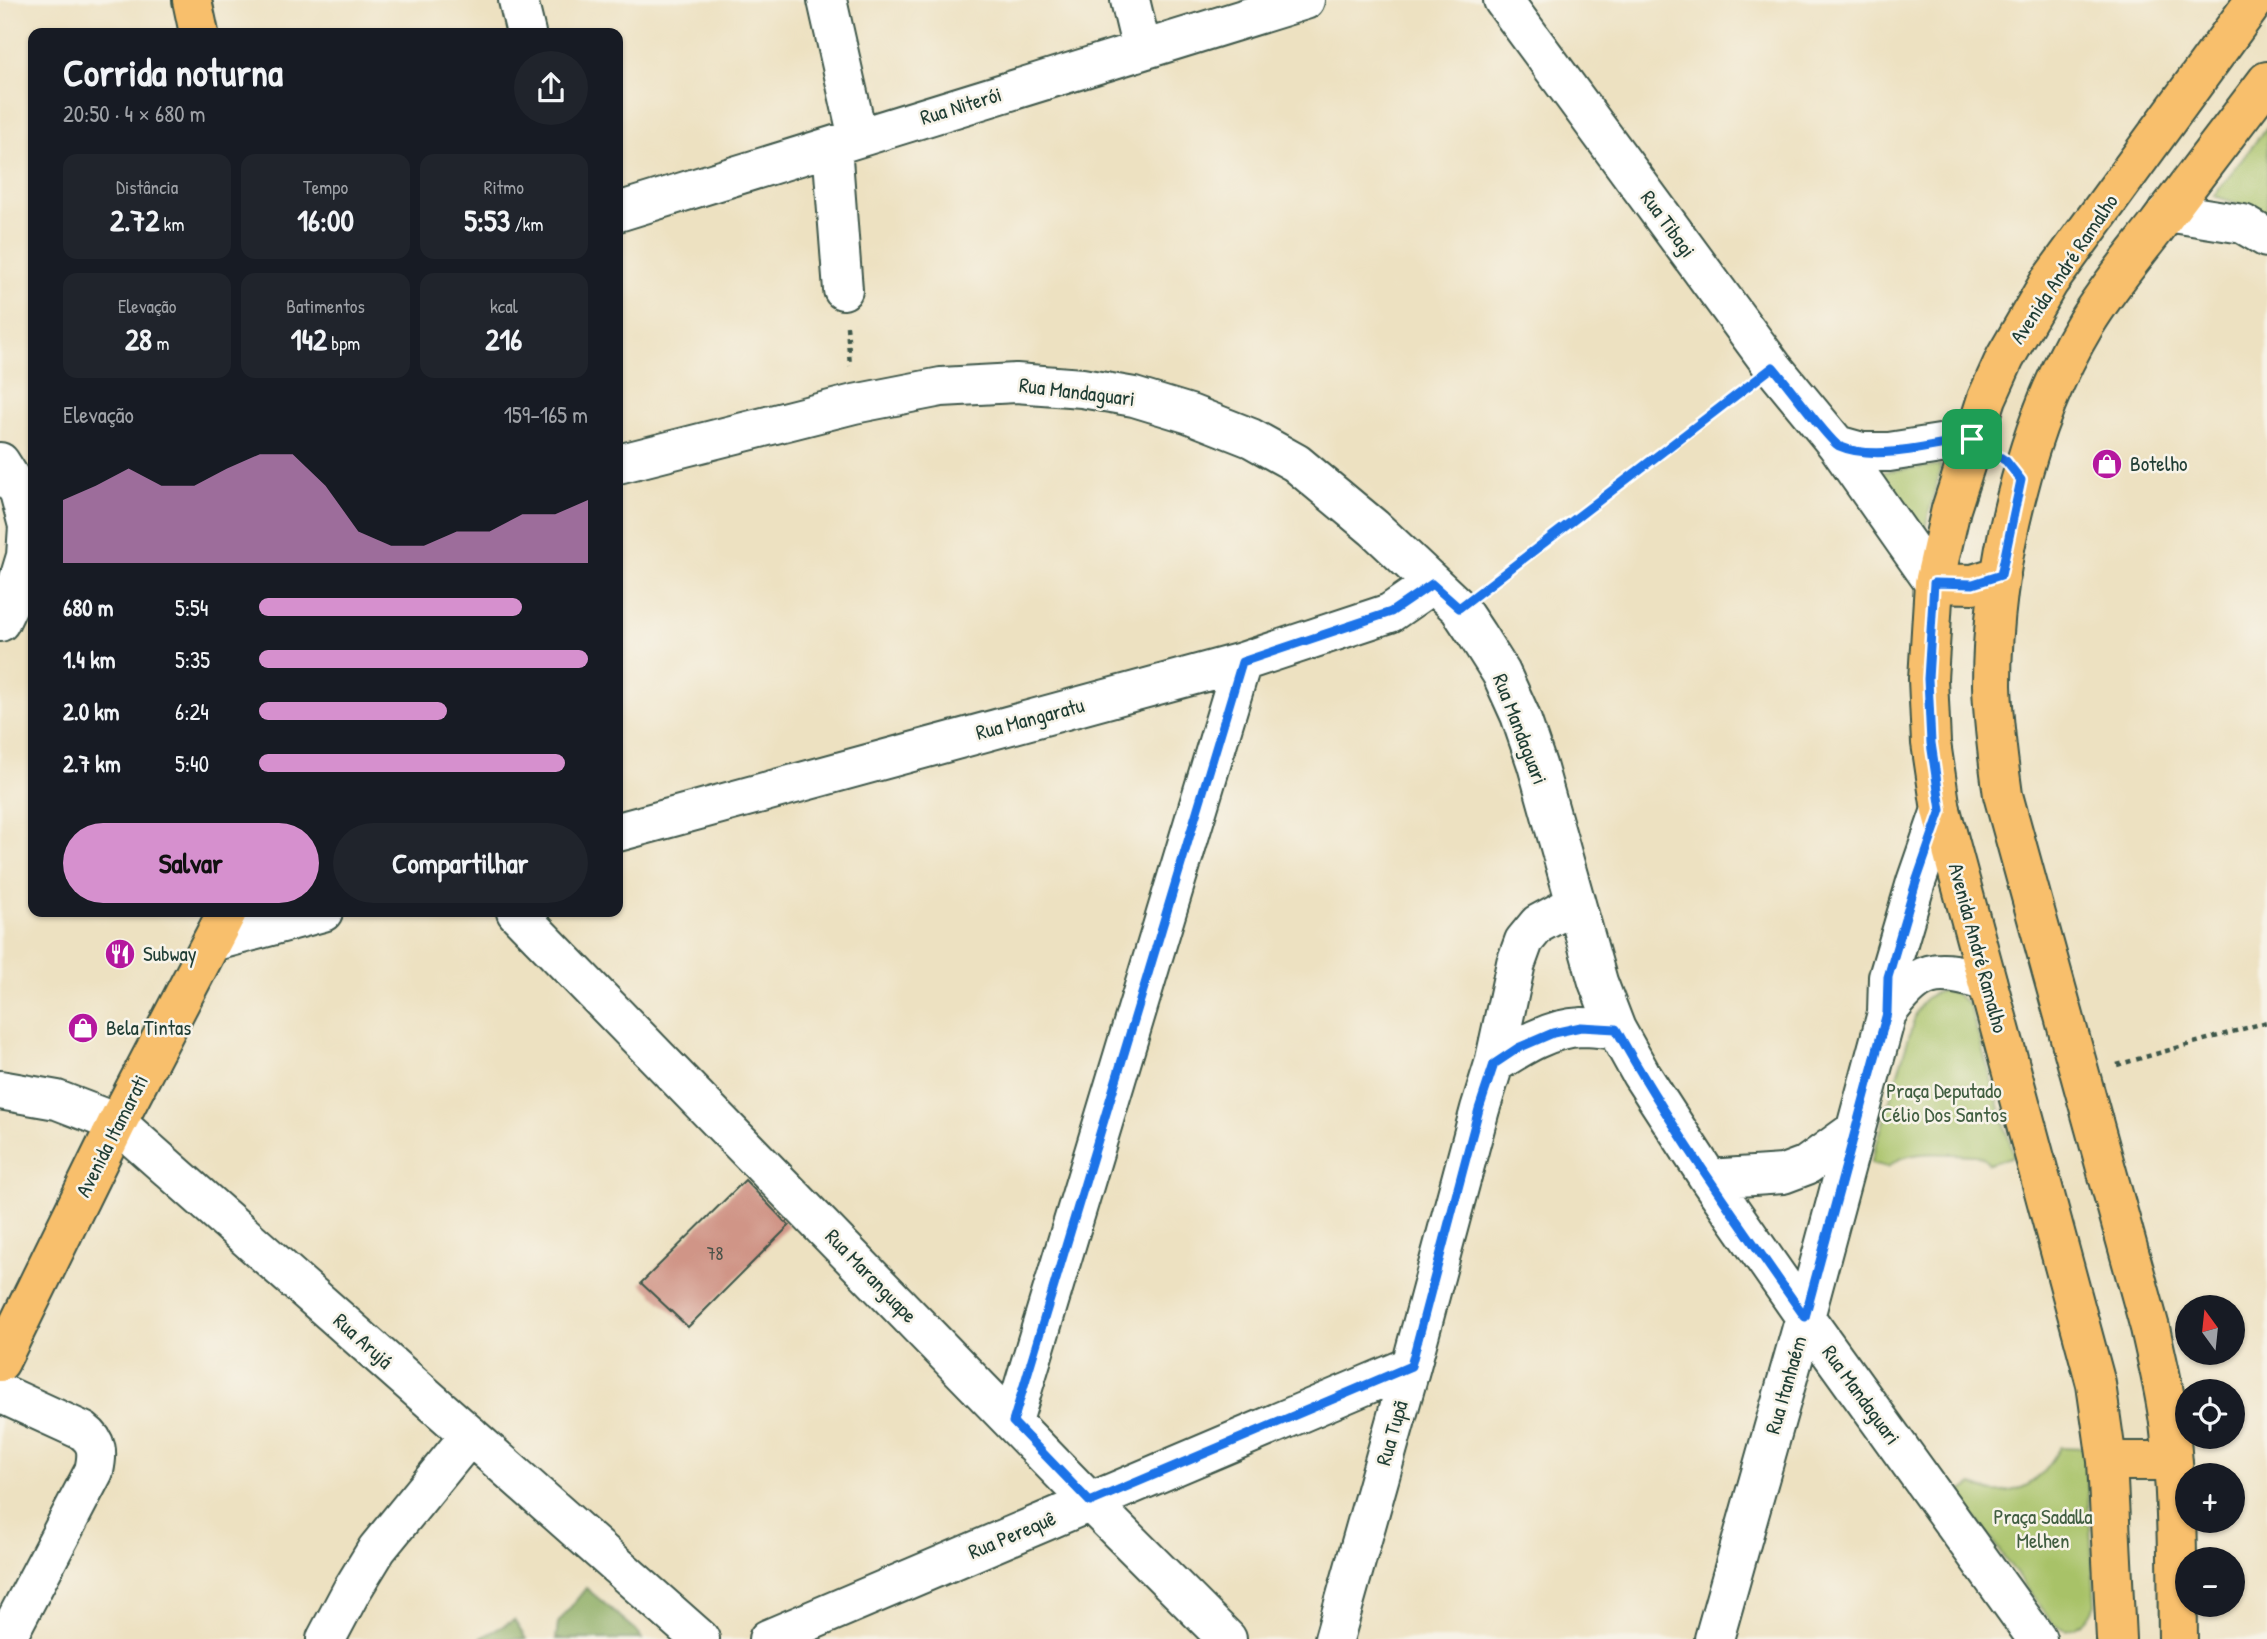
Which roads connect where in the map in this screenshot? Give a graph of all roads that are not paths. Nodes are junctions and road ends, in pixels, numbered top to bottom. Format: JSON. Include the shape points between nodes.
{"nodes":[{"id":1,"x":192,"y":0,"type":"edge"},
{"id":2,"x":519,"y":0,"type":"edge"},
{"id":3,"x":827,"y":0,"type":"edge"},
{"id":4,"x":1130,"y":0,"type":"edge"},
{"id":5,"x":1305,"y":0,"type":"edge"},
{"id":6,"x":1503,"y":0,"type":"edge"},
{"id":7,"x":2255,"y":0,"type":"edge"},
{"id":8,"x":198,"y":28,"type":"edge"},
{"id":9,"x":525,"y":28,"type":"edge"},
{"id":10,"x":1142,"y":50,"type":"junction"},
{"id":11,"x":2267,"y":81,"type":"edge"},
{"id":12,"x":845,"y":142,"type":"junction"},
{"id":13,"x":623,"y":210,"type":"edge"},
{"id":14,"x":2167,"y":212,"type":"junction"},
{"id":15,"x":2267,"y":237,"type":"edge"},
{"id":16,"x":843,"y":290,"type":"road end"},
{"id":17,"x":1972,"y":439,"type":"junction"},
{"id":18,"x":1836,"y":445,"type":"junction"},
{"id":19,"x":623,"y":463,"type":"edge"},
{"id":20,"x":2021,"y":480,"type":"junction"},
{"id":21,"x":13,"y":485,"type":"edge"},
{"id":22,"x":2001,"y":575,"type":"junction"},
{"id":23,"x":1934,"y":583,"type":"junction"},
{"id":24,"x":1446,"y":596,"type":"junction"},
{"id":25,"x":0,"y":622,"type":"edge"},
{"id":26,"x":1242,"y":662,"type":"junction"},
{"id":27,"x":1941,"y":810,"type":"junction"},
{"id":28,"x":623,"y":831,"type":"edge"},
{"id":29,"x":1575,"y":904,"type":"junction"},
{"id":30,"x":288,"y":917,"type":"edge"},
{"id":31,"x":521,"y":917,"type":"edge"},
{"id":32,"x":219,"y":927,"type":"edge"},
{"id":33,"x":1987,"y":982,"type":"junction"},
{"id":34,"x":1887,"y":1013,"type":"junction"},
{"id":35,"x":1616,"y":1029,"type":"junction"},
{"id":36,"x":1494,"y":1064,"type":"junction"},
{"id":37,"x":0,"y":1090,"type":"edge"},
{"id":38,"x":117,"y":1123,"type":"junction"},
{"id":39,"x":1854,"y":1131,"type":"junction"},
{"id":40,"x":1709,"y":1179,"type":"junction"},
{"id":41,"x":1805,"y":1317,"type":"junction"},
{"id":42,"x":0,"y":1362,"type":"edge"},
{"id":43,"x":1411,"y":1366,"type":"junction"},
{"id":44,"x":0,"y":1393,"type":"edge"},
{"id":45,"x":1013,"y":1422,"type":"junction"},
{"id":46,"x":470,"y":1435,"type":"junction"},
{"id":47,"x":2107,"y":1461,"type":"junction"},
{"id":48,"x":2173,"y":1461,"type":"junction"},
{"id":49,"x":1090,"y":1502,"type":"junction"},
{"id":50,"x":6,"y":1639,"type":"edge"},
{"id":51,"x":326,"y":1639,"type":"edge"},
{"id":52,"x":700,"y":1639,"type":"edge"},
{"id":53,"x":768,"y":1639,"type":"edge"},
{"id":54,"x":1227,"y":1639,"type":"edge"},
{"id":55,"x":1334,"y":1639,"type":"edge"},
{"id":56,"x":1714,"y":1639,"type":"edge"},
{"id":57,"x":2037,"y":1639,"type":"edge"},
{"id":58,"x":2116,"y":1639,"type":"edge"},
{"id":59,"x":2178,"y":1639,"type":"edge"}],
"edges":[{"from":1,"to":8,"type":"main road"},
{"from":2,"to":9,"type":"street"},
{"from":3,"to":12,"type":"street"},
{"from":4,"to":10,"type":"street"},
{"from":5,"to":10,"type":"street","name":"Rua Niterói"},
{"from":6,"to":18,"type":"street","name":"Rua Tibagi","via":[[1773,367]]},
{"from":7,"to":17,"type":"main road","name":"Avenida André Ramalho","via":[[2049,282],[2005,358]]},
{"from":10,"to":12,"type":"street","name":"Rua Niterói"},
{"from":11,"to":14,"type":"main road"},
{"from":12,"to":13,"type":"street","name":"Rua Niterói"},
{"from":12,"to":16,"type":"street"},
{"from":14,"to":15,"type":"street","via":[[2243,225]]},
{"from":14,"to":20,"type":"main road","via":[[2080,334],[2040,422]]},
{"from":17,"to":18,"type":"street","via":[[1889,452],[1862,452]]},
{"from":17,"to":20,"type":"main road","via":[[2006,461]]},
{"from":17,"to":23,"type":"main road","name":"Avenida André Ramalho"},
{"from":18,"to":23,"type":"street","name":"Rua Tibagi"},
{"from":19,"to":24,"type":"street","name":"Rua Mandaguari","via":[[854,404],[941,387],[1016,383],[1121,394],[1251,438],[1296,463]]},
{"from":20,"to":22,"type":"main road"},
{"from":21,"to":25,"type":"street","via":[[28,526],[26,556]]},
{"from":22,"to":23,"type":"main road","via":[[1973,584]]},
{"from":22,"to":48,"type":"main road","via":[[1992,685],[2003,796],[2150,1328],[2164,1388]]},
{"from":23,"to":27,"type":"main road","name":"Avenida André Ramalho","via":[[1928,679]]},
{"from":24,"to":26,"type":"street","name":"Rua Mangaratu"},
{"from":24,"to":29,"type":"street","name":"Rua Mandaguari","via":[[1501,673],[1520,715]]},
{"from":26,"to":28,"type":"street","name":"Rua Mangaratu"},
{"from":26,"to":45,"type":"street"},
{"from":27,"to":33,"type":"main road","name":"Avenida André Ramalho"},
{"from":27,"to":34,"type":"street","name":"Rua Itanhaém","via":[[1888,977]]},
{"from":29,"to":35,"type":"street","name":"Rua Mandaguari"},
{"from":29,"to":36,"type":"street","name":"Rua Tupã","via":[[1538,924],[1524,942]]},
{"from":30,"to":32,"type":"street"},
{"from":31,"to":45,"type":"street","name":"Rua Maranguape"},
{"from":32,"to":38,"type":"main road","name":"Avenida Itamarati"},
{"from":33,"to":34,"type":"street","name":"Rua Itanhaém","via":[[1937,972],[1910,985]]},
{"from":33,"to":47,"type":"main road","name":"Avenida André Ramalho","via":[[2083,1330]]},
{"from":34,"to":39,"type":"street","name":"Rua Itanhaém"},
{"from":35,"to":36,"type":"street","via":[[1581,1027],[1553,1033]]},
{"from":35,"to":40,"type":"street","name":"Rua Mandaguari"},
{"from":36,"to":43,"type":"street","name":"Rua Tupã"},
{"from":37,"to":38,"type":"street","name":"Rua Arujá","via":[[57,1100]]},
{"from":38,"to":42,"type":"main road","name":"Avenida Itamarati"},
{"from":38,"to":46,"type":"street","name":"Rua Arujá"},
{"from":39,"to":40,"type":"street","via":[[1807,1165],[1783,1174]]},
{"from":39,"to":41,"type":"street","name":"Rua Itanhaém"},
{"from":40,"to":41,"type":"street","name":"Rua Mandaguari"},
{"from":41,"to":56,"type":"street","name":"Rua Itanhaém"},
{"from":41,"to":57,"type":"street","name":"Rua Mandaguari"},
{"from":43,"to":49,"type":"street","name":"Rua Perequê"},
{"from":43,"to":55,"type":"street","name":"Rua Tupã"},
{"from":44,"to":50,"type":"street","via":[[83,1431],[96,1446],[97,1459]]},
{"from":45,"to":49,"type":"street","name":"Rua Maranguape"},
{"from":46,"to":51,"type":"street","via":[[377,1549]]},
{"from":46,"to":52,"type":"street","name":"Rua Arujá"},
{"from":47,"to":48,"type":"main road"},
{"from":47,"to":58,"type":"main road","name":"Avenida André Ramalho"},
{"from":48,"to":59,"type":"main road"},
{"from":49,"to":53,"type":"street","name":"Rua Perequê"},
{"from":49,"to":54,"type":"street","name":"Rua Maranguape"}]}
